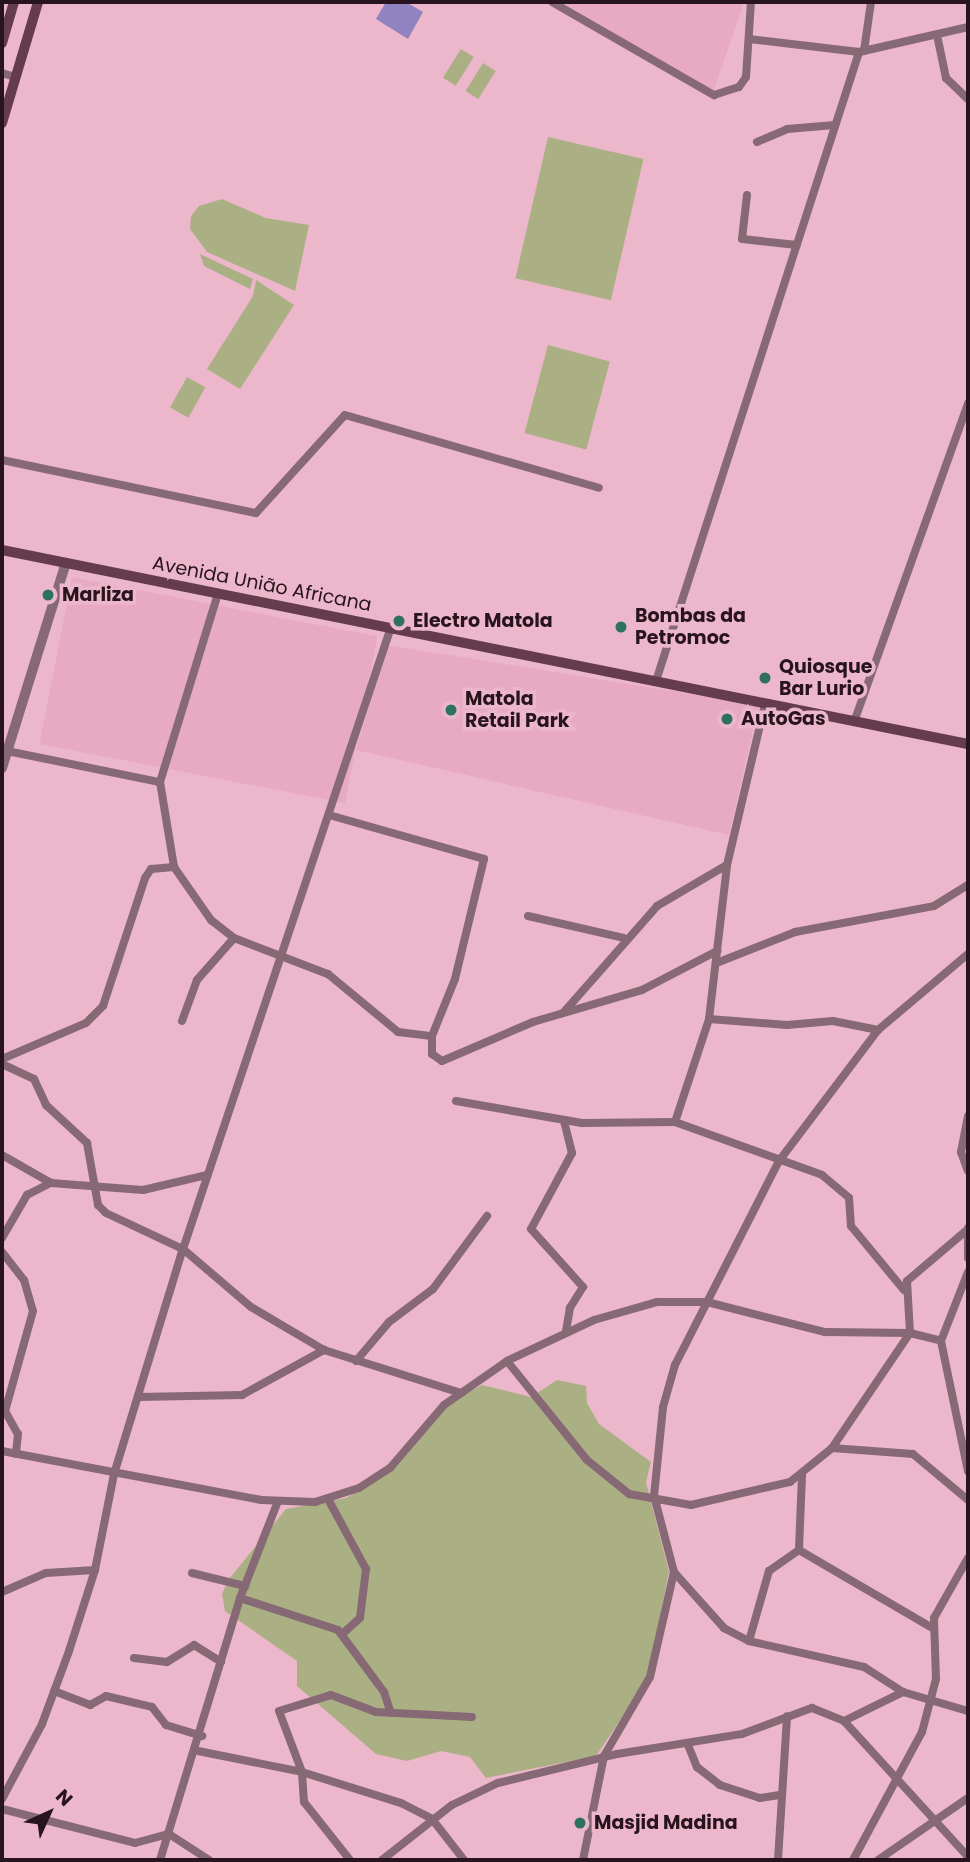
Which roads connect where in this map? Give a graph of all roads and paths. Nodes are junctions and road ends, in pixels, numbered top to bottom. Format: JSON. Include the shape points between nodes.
{"nodes":[{"id":1,"x":14,"y":2,"type":"edge"},
{"id":2,"x":37,"y":2,"type":"edge"},
{"id":3,"x":552,"y":2,"type":"edge"},
{"id":4,"x":751,"y":2,"type":"edge"},
{"id":5,"x":871,"y":2,"type":"edge"},
{"id":6,"x":968,"y":27,"type":"edge"},
{"id":7,"x":937,"y":36,"type":"junction"},
{"id":8,"x":749,"y":39,"type":"junction"},
{"id":9,"x":2,"y":43,"type":"edge"},
{"id":10,"x":861,"y":52,"type":"junction"},
{"id":11,"x":2,"y":73,"type":"edge"},
{"id":12,"x":15,"y":77,"type":"junction"},
{"id":13,"x":6,"y":91,"type":"edge"},
{"id":14,"x":968,"y":99,"type":"edge"},
{"id":15,"x":2,"y":123,"type":"edge"},
{"id":16,"x":835,"y":125,"type":"junction"},
{"id":17,"x":757,"y":142,"type":"dead end"},
{"id":18,"x":747,"y":195,"type":"dead end"},
{"id":19,"x":797,"y":245,"type":"junction"},
{"id":20,"x":968,"y":403,"type":"edge"},
{"id":21,"x":2,"y":460,"type":"edge"},
{"id":22,"x":599,"y":488,"type":"dead end"},
{"id":23,"x":2,"y":550,"type":"edge"},
{"id":24,"x":66,"y":563,"type":"junction"},
{"id":25,"x":218,"y":594,"type":"junction"},
{"id":26,"x":391,"y":627,"type":"junction"},
{"id":27,"x":656,"y":681,"type":"junction"},
{"id":28,"x":765,"y":704,"type":"junction"},
{"id":29,"x":854,"y":722,"type":"junction"},
{"id":30,"x":968,"y":744,"type":"edge"},
{"id":31,"x":7,"y":751,"type":"junction"},
{"id":32,"x":2,"y":768,"type":"edge"},
{"id":33,"x":160,"y":782,"type":"junction"},
{"id":34,"x":329,"y":815,"type":"junction"},
{"id":35,"x":727,"y":865,"type":"junction"},
{"id":36,"x":174,"y":867,"type":"junction"},
{"id":37,"x":968,"y":885,"type":"edge"},
{"id":38,"x":528,"y":916,"type":"dead end"},
{"id":39,"x":624,"y":937,"type":"junction"},
{"id":40,"x":234,"y":938,"type":"junction"},
{"id":41,"x":718,"y":951,"type":"junction"},
{"id":42,"x":968,"y":954,"type":"edge"},
{"id":43,"x":284,"y":959,"type":"junction"},
{"id":44,"x":719,"y":962,"type":"junction"},
{"id":45,"x":564,"y":1012,"type":"junction"},
{"id":46,"x":709,"y":1019,"type":"junction"},
{"id":47,"x":182,"y":1021,"type":"dead end"},
{"id":48,"x":878,"y":1030,"type":"junction"},
{"id":49,"x":432,"y":1036,"type":"junction"},
{"id":50,"x":2,"y":1062,"type":"edge"},
{"id":51,"x":456,"y":1101,"type":"dead end"},
{"id":52,"x":968,"y":1116,"type":"edge"},
{"id":53,"x":565,"y":1121,"type":"junction"},
{"id":54,"x":675,"y":1122,"type":"junction"},
{"id":55,"x":2,"y":1156,"type":"edge"},
{"id":56,"x":779,"y":1161,"type":"junction"},
{"id":57,"x":968,"y":1171,"type":"edge"},
{"id":58,"x":207,"y":1175,"type":"junction"},
{"id":59,"x":51,"y":1182,"type":"junction"},
{"id":60,"x":95,"y":1185,"type":"junction"},
{"id":61,"x":488,"y":1216,"type":"dead end"},
{"id":62,"x":968,"y":1228,"type":"edge"},
{"id":63,"x":2,"y":1238,"type":"edge"},
{"id":64,"x":183,"y":1249,"type":"junction"},
{"id":65,"x":2,"y":1252,"type":"edge"},
{"id":66,"x":968,"y":1258,"type":"edge"},
{"id":67,"x":968,"y":1272,"type":"edge"},
{"id":68,"x":904,"y":1290,"type":"junction"},
{"id":69,"x":707,"y":1302,"type":"junction"},
{"id":70,"x":566,"y":1331,"type":"junction"},
{"id":71,"x":910,"y":1333,"type":"junction"},
{"id":72,"x":942,"y":1341,"type":"junction"},
{"id":73,"x":324,"y":1350,"type":"junction"},
{"id":74,"x":507,"y":1360,"type":"junction"},
{"id":75,"x":356,"y":1361,"type":"junction"},
{"id":76,"x":461,"y":1392,"type":"junction"},
{"id":77,"x":138,"y":1397,"type":"junction"},
{"id":78,"x":832,"y":1448,"type":"junction"},
{"id":79,"x":2,"y":1451,"type":"edge"},
{"id":80,"x":16,"y":1454,"type":"junction"},
{"id":81,"x":968,"y":1471,"type":"edge"},
{"id":82,"x":114,"y":1474,"type":"junction"},
{"id":83,"x":802,"y":1475,"type":"junction"},
{"id":84,"x":654,"y":1496,"type":"junction"},
{"id":85,"x":328,"y":1499,"type":"junction"},
{"id":86,"x":968,"y":1500,"type":"edge"},
{"id":87,"x":278,"y":1501,"type":"junction"},
{"id":88,"x":799,"y":1550,"type":"junction"},
{"id":89,"x":968,"y":1558,"type":"edge"},
{"id":90,"x":94,"y":1570,"type":"junction"},
{"id":91,"x":674,"y":1572,"type":"junction"},
{"id":92,"x":192,"y":1573,"type":"dead end"},
{"id":93,"x":245,"y":1586,"type":"junction"},
{"id":94,"x":2,"y":1592,"type":"edge"},
{"id":95,"x":240,"y":1598,"type":"junction"},
{"id":96,"x":931,"y":1628,"type":"junction"},
{"id":97,"x":342,"y":1634,"type":"junction"},
{"id":98,"x":749,"y":1641,"type":"junction"},
{"id":99,"x":134,"y":1658,"type":"dead end"},
{"id":100,"x":221,"y":1662,"type":"junction"},
{"id":101,"x":54,"y":1691,"type":"junction"},
{"id":102,"x":903,"y":1692,"type":"junction"},
{"id":103,"x":929,"y":1699,"type":"junction"},
{"id":104,"x":968,"y":1711,"type":"edge"},
{"id":105,"x":391,"y":1713,"type":"junction"},
{"id":106,"x":787,"y":1716,"type":"junction"},
{"id":107,"x":472,"y":1717,"type":"dead end"},
{"id":108,"x":844,"y":1721,"type":"junction"},
{"id":109,"x":202,"y":1736,"type":"junction"},
{"id":110,"x":688,"y":1745,"type":"junction"},
{"id":111,"x":198,"y":1751,"type":"junction"},
{"id":112,"x":604,"y":1756,"type":"junction"},
{"id":113,"x":302,"y":1772,"type":"junction"},
{"id":114,"x":901,"y":1779,"type":"junction"},
{"id":115,"x":778,"y":1795,"type":"junction"},
{"id":116,"x":968,"y":1798,"type":"edge"},
{"id":117,"x":2,"y":1799,"type":"edge"},
{"id":118,"x":2,"y":1809,"type":"edge"},
{"id":119,"x":432,"y":1819,"type":"junction"},
{"id":120,"x":936,"y":1819,"type":"junction"},
{"id":121,"x":169,"y":1834,"type":"junction"},
{"id":122,"x":968,"y":1857,"type":"edge"},
{"id":123,"x":160,"y":1860,"type":"edge"},
{"id":124,"x":209,"y":1860,"type":"edge"},
{"id":125,"x":350,"y":1860,"type":"edge"},
{"id":126,"x":382,"y":1860,"type":"edge"},
{"id":127,"x":464,"y":1860,"type":"edge"},
{"id":128,"x":584,"y":1860,"type":"edge"},
{"id":129,"x":778,"y":1860,"type":"edge"},
{"id":130,"x":853,"y":1860,"type":"edge"},
{"id":131,"x":878,"y":1860,"type":"edge"}],
"edges":[{"from":1,"to":9,"type":"main road"},
{"from":2,"to":12,"type":"main road"},
{"from":3,"to":8,"type":"street","via":[[703,93],[739,87],[751,62]]},
{"from":4,"to":8,"type":"street"},
{"from":5,"to":10,"type":"street"},
{"from":6,"to":7,"type":"street"},
{"from":7,"to":10,"type":"street"},
{"from":7,"to":14,"type":"street","via":[[946,78]]},
{"from":8,"to":10,"type":"street"},
{"from":10,"to":16,"type":"street"},
{"from":11,"to":12,"type":"street"},
{"from":12,"to":13,"type":"main road"},
{"from":13,"to":15,"type":"main road"},
{"from":16,"to":17,"type":"street","via":[[787,128]]},
{"from":16,"to":19,"type":"street"},
{"from":18,"to":19,"type":"street","via":[[742,239]]},
{"from":19,"to":27,"type":"street"},
{"from":20,"to":29,"type":"street"},
{"from":21,"to":22,"type":"street","via":[[256,513],[345,415]]},
{"from":23,"to":24,"type":"main road","name":"Avenida União Africana"},
{"from":24,"to":25,"type":"main road","name":"Avenida União Africana"},
{"from":24,"to":31,"type":"street"},
{"from":25,"to":26,"type":"main road","name":"Avenida União Africana"},
{"from":25,"to":33,"type":"street"},
{"from":26,"to":27,"type":"main road","name":"Avenida União Africana"},
{"from":26,"to":34,"type":"street"},
{"from":27,"to":28,"type":"main road","name":"Avenida União Africana"},
{"from":28,"to":29,"type":"main road","name":"Avenida União Africana"},
{"from":28,"to":35,"type":"street"},
{"from":29,"to":30,"type":"main road","name":"Avenida União Africana"},
{"from":31,"to":32,"type":"street"},
{"from":31,"to":33,"type":"street"},
{"from":33,"to":36,"type":"street"},
{"from":34,"to":43,"type":"street"},
{"from":34,"to":49,"type":"street","via":[[484,859],[455,979]]},
{"from":35,"to":39,"type":"street","via":[[657,906]]},
{"from":35,"to":41,"type":"street"},
{"from":36,"to":40,"type":"street","via":[[196,904]]},
{"from":36,"to":50,"type":"street","via":[[151,869],[145,878],[103,1006],[86,1023]]},
{"from":37,"to":44,"type":"street","via":[[934,906],[795,932]]},
{"from":38,"to":39,"type":"street"},
{"from":39,"to":45,"type":"street"},
{"from":40,"to":43,"type":"street"},
{"from":40,"to":47,"type":"street","via":[[197,980]]},
{"from":41,"to":44,"type":"street"},
{"from":41,"to":45,"type":"street","via":[[642,990]]},
{"from":42,"to":48,"type":"street"},
{"from":43,"to":49,"type":"street","via":[[328,974],[398,1032]]},
{"from":43,"to":58,"type":"street"},
{"from":44,"to":46,"type":"street"},
{"from":45,"to":49,"type":"street","via":[[448,1062],[432,1054]]},
{"from":46,"to":48,"type":"street","via":[[787,1025],[833,1021]]},
{"from":46,"to":54,"type":"street"},
{"from":48,"to":56,"type":"street"},
{"from":50,"to":60,"type":"street","via":[[34,1079],[46,1105],[87,1143]]},
{"from":51,"to":53,"type":"street"},
{"from":52,"to":57,"type":"street","via":[[961,1152]]},
{"from":53,"to":54,"type":"street"},
{"from":53,"to":70,"type":"street","via":[[572,1153],[531,1229],[583,1287],[570,1308]]},
{"from":54,"to":56,"type":"street"},
{"from":55,"to":59,"type":"street"},
{"from":56,"to":68,"type":"street","via":[[838,1183],[849,1198],[851,1226]]},
{"from":56,"to":69,"type":"street"},
{"from":58,"to":60,"type":"street","via":[[143,1190]]},
{"from":58,"to":64,"type":"street"},
{"from":59,"to":60,"type":"street"},
{"from":59,"to":63,"type":"street","via":[[27,1195]]},
{"from":60,"to":64,"type":"street","via":[[106,1213]]},
{"from":61,"to":75,"type":"street","via":[[433,1289],[389,1322]]},
{"from":62,"to":66,"type":"street"},
{"from":62,"to":68,"type":"street","via":[[932,1255]]},
{"from":64,"to":73,"type":"street","via":[[251,1307]]},
{"from":64,"to":77,"type":"street"},
{"from":65,"to":80,"type":"street","via":[[24,1280],[33,1311],[5,1411],[18,1434]]},
{"from":67,"to":72,"type":"street"},
{"from":68,"to":71,"type":"street"},
{"from":69,"to":70,"type":"street","via":[[657,1302]]},
{"from":69,"to":71,"type":"street","via":[[825,1332]]},
{"from":69,"to":84,"type":"street","via":[[675,1365],[663,1406]]},
{"from":70,"to":74,"type":"street"},
{"from":71,"to":72,"type":"street"},
{"from":71,"to":78,"type":"street"},
{"from":72,"to":81,"type":"street"},
{"from":73,"to":75,"type":"street"},
{"from":73,"to":77,"type":"street","via":[[242,1395]]},
{"from":74,"to":76,"type":"street"},
{"from":74,"to":84,"type":"street","via":[[587,1460],[629,1493]]},
{"from":75,"to":76,"type":"street"},
{"from":76,"to":85,"type":"street","via":[[390,1468]]},
{"from":77,"to":82,"type":"street"},
{"from":78,"to":83,"type":"street"},
{"from":78,"to":86,"type":"street","via":[[914,1454]]},
{"from":79,"to":80,"type":"street"},
{"from":80,"to":82,"type":"street"},
{"from":82,"to":87,"type":"street"},
{"from":82,"to":90,"type":"street"},
{"from":83,"to":84,"type":"street","via":[[691,1505]]},
{"from":83,"to":88,"type":"street"},
{"from":84,"to":91,"type":"street"},
{"from":85,"to":87,"type":"street"},
{"from":85,"to":97,"type":"street","via":[[366,1569],[360,1618]]},
{"from":87,"to":93,"type":"street"},
{"from":88,"to":96,"type":"street"},
{"from":88,"to":98,"type":"street","via":[[769,1571]]},
{"from":89,"to":96,"type":"street"},
{"from":90,"to":94,"type":"street","via":[[46,1573]]},
{"from":90,"to":101,"type":"street"},
{"from":91,"to":98,"type":"street","via":[[724,1628]]},
{"from":91,"to":112,"type":"street","via":[[650,1677]]},
{"from":92,"to":93,"type":"street"},
{"from":93,"to":95,"type":"street"},
{"from":95,"to":97,"type":"street"},
{"from":95,"to":100,"type":"street"},
{"from":96,"to":103,"type":"street","via":[[939,1653]]},
{"from":97,"to":105,"type":"street","via":[[384,1692]]},
{"from":98,"to":102,"type":"street","via":[[864,1667]]},
{"from":99,"to":100,"type":"street","via":[[167,1661],[194,1644]]},
{"from":100,"to":109,"type":"street"},
{"from":101,"to":109,"type":"street","via":[[90,1705],[106,1696],[152,1707],[166,1725]]},
{"from":101,"to":117,"type":"street"},
{"from":102,"to":103,"type":"street"},
{"from":102,"to":108,"type":"street"},
{"from":103,"to":104,"type":"street"},
{"from":103,"to":114,"type":"street"},
{"from":105,"to":107,"type":"street"},
{"from":105,"to":113,"type":"street","via":[[331,1695],[284,1705],[277,1718]]},
{"from":106,"to":108,"type":"street","via":[[823,1708]]},
{"from":106,"to":110,"type":"street","via":[[754,1731]]},
{"from":106,"to":115,"type":"street","via":[[788,1764]]},
{"from":108,"to":114,"type":"street"},
{"from":109,"to":111,"type":"street"},
{"from":110,"to":112,"type":"street"},
{"from":110,"to":115,"type":"street","via":[[697,1767],[720,1785],[760,1798]]},
{"from":111,"to":113,"type":"street"},
{"from":111,"to":121,"type":"street"},
{"from":112,"to":119,"type":"street","via":[[498,1783]]},
{"from":112,"to":128,"type":"street"},
{"from":113,"to":119,"type":"street"},
{"from":113,"to":125,"type":"street","via":[[304,1802]]},
{"from":114,"to":120,"type":"street"},
{"from":114,"to":130,"type":"street"},
{"from":115,"to":129,"type":"street"},
{"from":116,"to":120,"type":"street"},
{"from":118,"to":121,"type":"street","via":[[135,1843]]},
{"from":119,"to":126,"type":"street"},
{"from":119,"to":127,"type":"street"},
{"from":120,"to":122,"type":"street"},
{"from":120,"to":131,"type":"street"},
{"from":121,"to":123,"type":"street"},
{"from":121,"to":124,"type":"street"}]}
